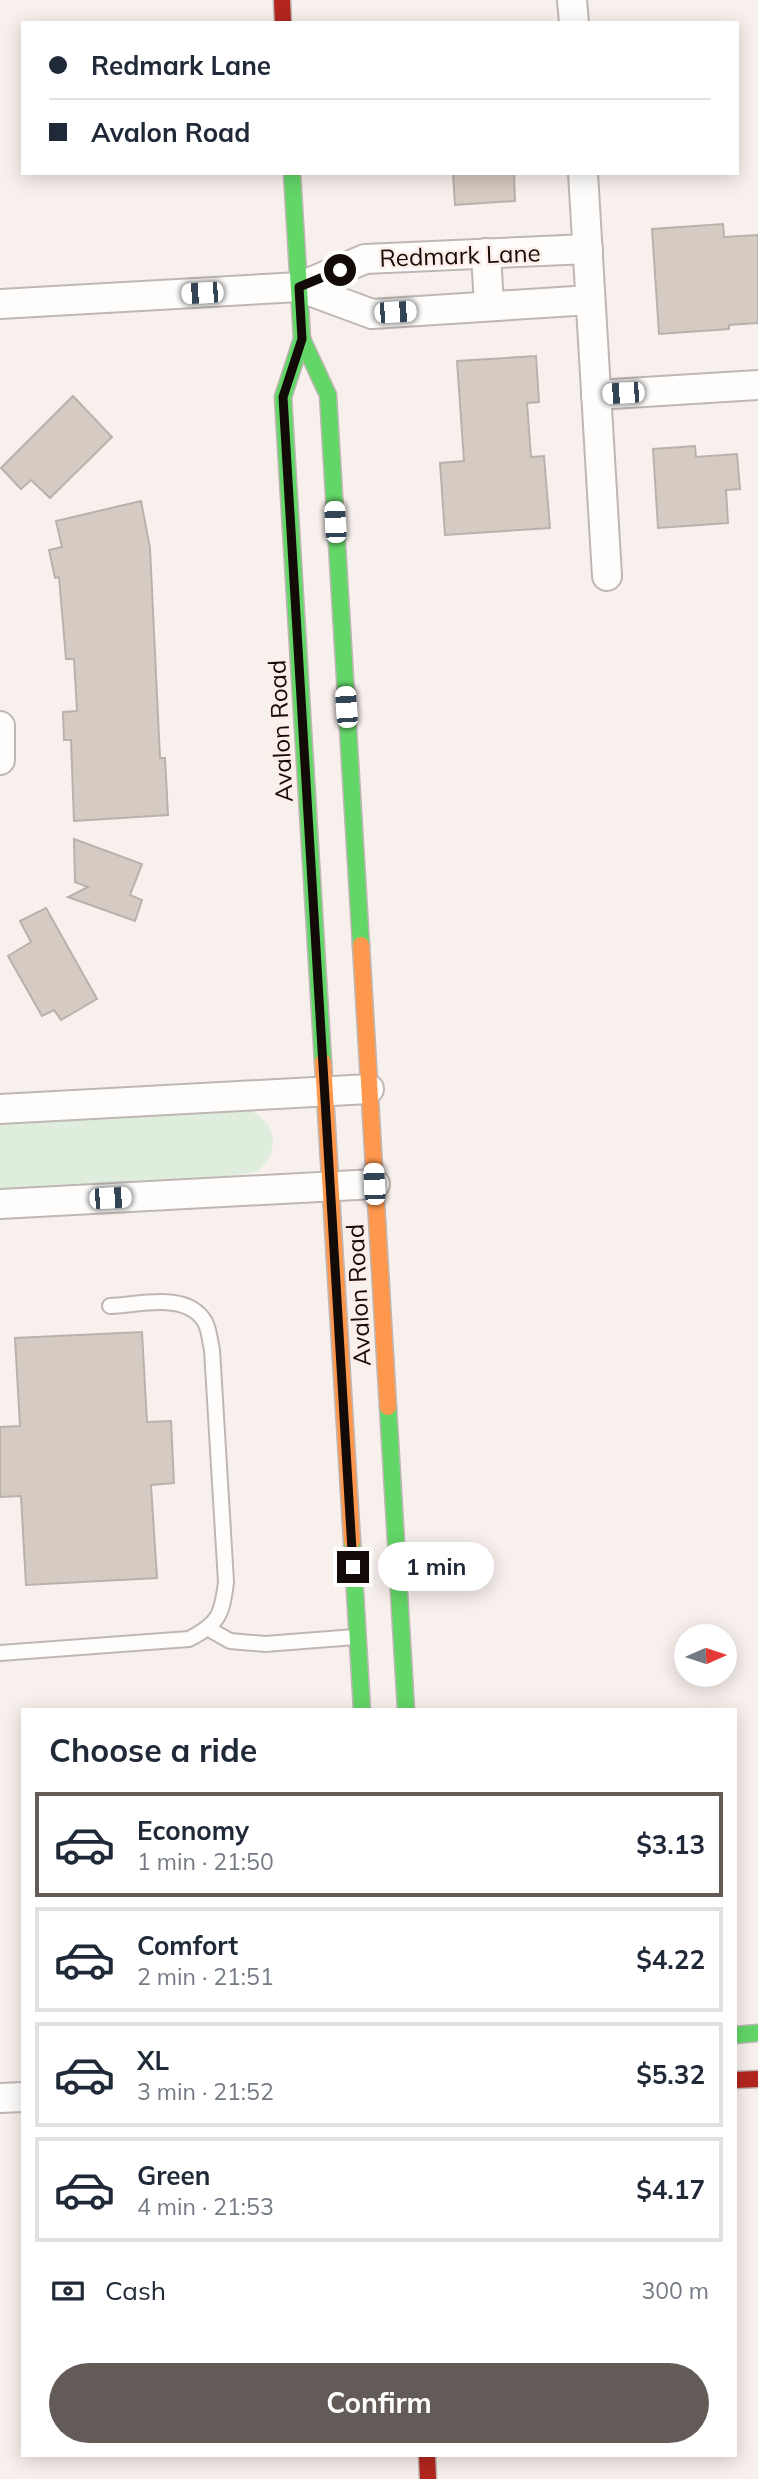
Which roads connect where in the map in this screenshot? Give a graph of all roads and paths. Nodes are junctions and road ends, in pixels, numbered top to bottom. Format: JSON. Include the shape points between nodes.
{"nodes":[{"id":1,"x":282,"y":0,"type":"edge"},
{"id":2,"x":572,"y":0,"type":"edge"},
{"id":3,"x":283,"y":21,"type":"edge"},
{"id":4,"x":574,"y":21,"type":"edge"},
{"id":5,"x":292,"y":175,"type":"edge"},
{"id":6,"x":583,"y":175,"type":"edge"},
{"id":7,"x":588,"y":249,"type":"junction"},
{"id":8,"x":486,"y":253,"type":"junction"},
{"id":9,"x":299,"y":287,"type":"junction"},
{"id":10,"x":590,"y":300,"type":"junction"},
{"id":11,"x":0,"y":304,"type":"edge"},
{"id":12,"x":489,"y":306,"type":"junction"},
{"id":13,"x":302,"y":339,"type":"junction"},
{"id":14,"x":758,"y":385,"type":"edge"},
{"id":15,"x":596,"y":395,"type":"junction"},
{"id":16,"x":607,"y":576,"type":"dead end"},
{"id":17,"x":0,"y":726,"type":"edge"},
{"id":18,"x":0,"y":761,"type":"edge"},
{"id":19,"x":369,"y":1089,"type":"junction"},
{"id":20,"x":325,"y":1091,"type":"junction"},
{"id":21,"x":0,"y":1109,"type":"edge"},
{"id":22,"x":374,"y":1184,"type":"junction"},
{"id":23,"x":329,"y":1186,"type":"junction"},
{"id":24,"x":0,"y":1205,"type":"edge"},
{"id":25,"x":110,"y":1306,"type":"dead end"},
{"id":26,"x":209,"y":1629,"type":"junction"},
{"id":27,"x":357,"y":1637,"type":"junction"},
{"id":28,"x":0,"y":1653,"type":"edge"},
{"id":29,"x":362,"y":1708,"type":"edge"},
{"id":30,"x":406,"y":1708,"type":"edge"},
{"id":31,"x":758,"y":2033,"type":"edge"},
{"id":32,"x":737,"y":2035,"type":"edge"},
{"id":33,"x":758,"y":2079,"type":"edge"},
{"id":34,"x":737,"y":2080,"type":"edge"},
{"id":35,"x":21,"y":2096,"type":"edge"},
{"id":36,"x":0,"y":2098,"type":"edge"},
{"id":37,"x":427,"y":2457,"type":"edge"},
{"id":38,"x":428,"y":2479,"type":"edge"}],
"edges":[{"from":1,"to":3,"type":"main road"},
{"from":2,"to":4,"type":"street"},
{"from":5,"to":9,"type":"main road","name":"Avalon Road"},
{"from":6,"to":7,"type":"street"},
{"from":7,"to":8,"type":"street","name":"Redmark Lane"},
{"from":7,"to":10,"type":"street"},
{"from":8,"to":9,"type":"street","name":"Redmark Lane","via":[[365,259]]},
{"from":8,"to":12,"type":"street"},
{"from":9,"to":11,"type":"street"},
{"from":9,"to":12,"type":"street","name":"Redmark Lane","via":[[372,314]]},
{"from":9,"to":13,"type":"main road","name":"Avalon Road"},
{"from":10,"to":12,"type":"street","name":"Redmark Lane"},
{"from":10,"to":15,"type":"street"},
{"from":13,"to":19,"type":"main road","name":"Avalon Road","via":[[328,395]]},
{"from":13,"to":20,"type":"main road","name":"Avalon Road","via":[[283,397]]},
{"from":14,"to":15,"type":"street"},
{"from":15,"to":16,"type":"street"},
{"from":17,"to":18,"type":"street"},
{"from":19,"to":20,"type":"street"},
{"from":19,"to":22,"type":"main road","name":"Avalon Road"},
{"from":20,"to":21,"type":"street"},
{"from":20,"to":23,"type":"main road","name":"Avalon Road"},
{"from":22,"to":23,"type":"street"},
{"from":22,"to":30,"type":"main road","name":"Avalon Road"},
{"from":23,"to":24,"type":"street"},
{"from":23,"to":27,"type":"main road","name":"Avalon Road"},
{"from":25,"to":26,"type":"lane","via":[[179,1303],[206,1323],[212,1350],[226,1582],[223,1608]]},
{"from":26,"to":27,"type":"lane","via":[[230,1641],[265,1644]]},
{"from":26,"to":28,"type":"lane","via":[[190,1639]]},
{"from":27,"to":29,"type":"main road","name":"Avalon Road"},
{"from":31,"to":32,"type":"main road"},
{"from":33,"to":34,"type":"main road"},
{"from":35,"to":36,"type":"street"},
{"from":37,"to":38,"type":"main road"}]}
